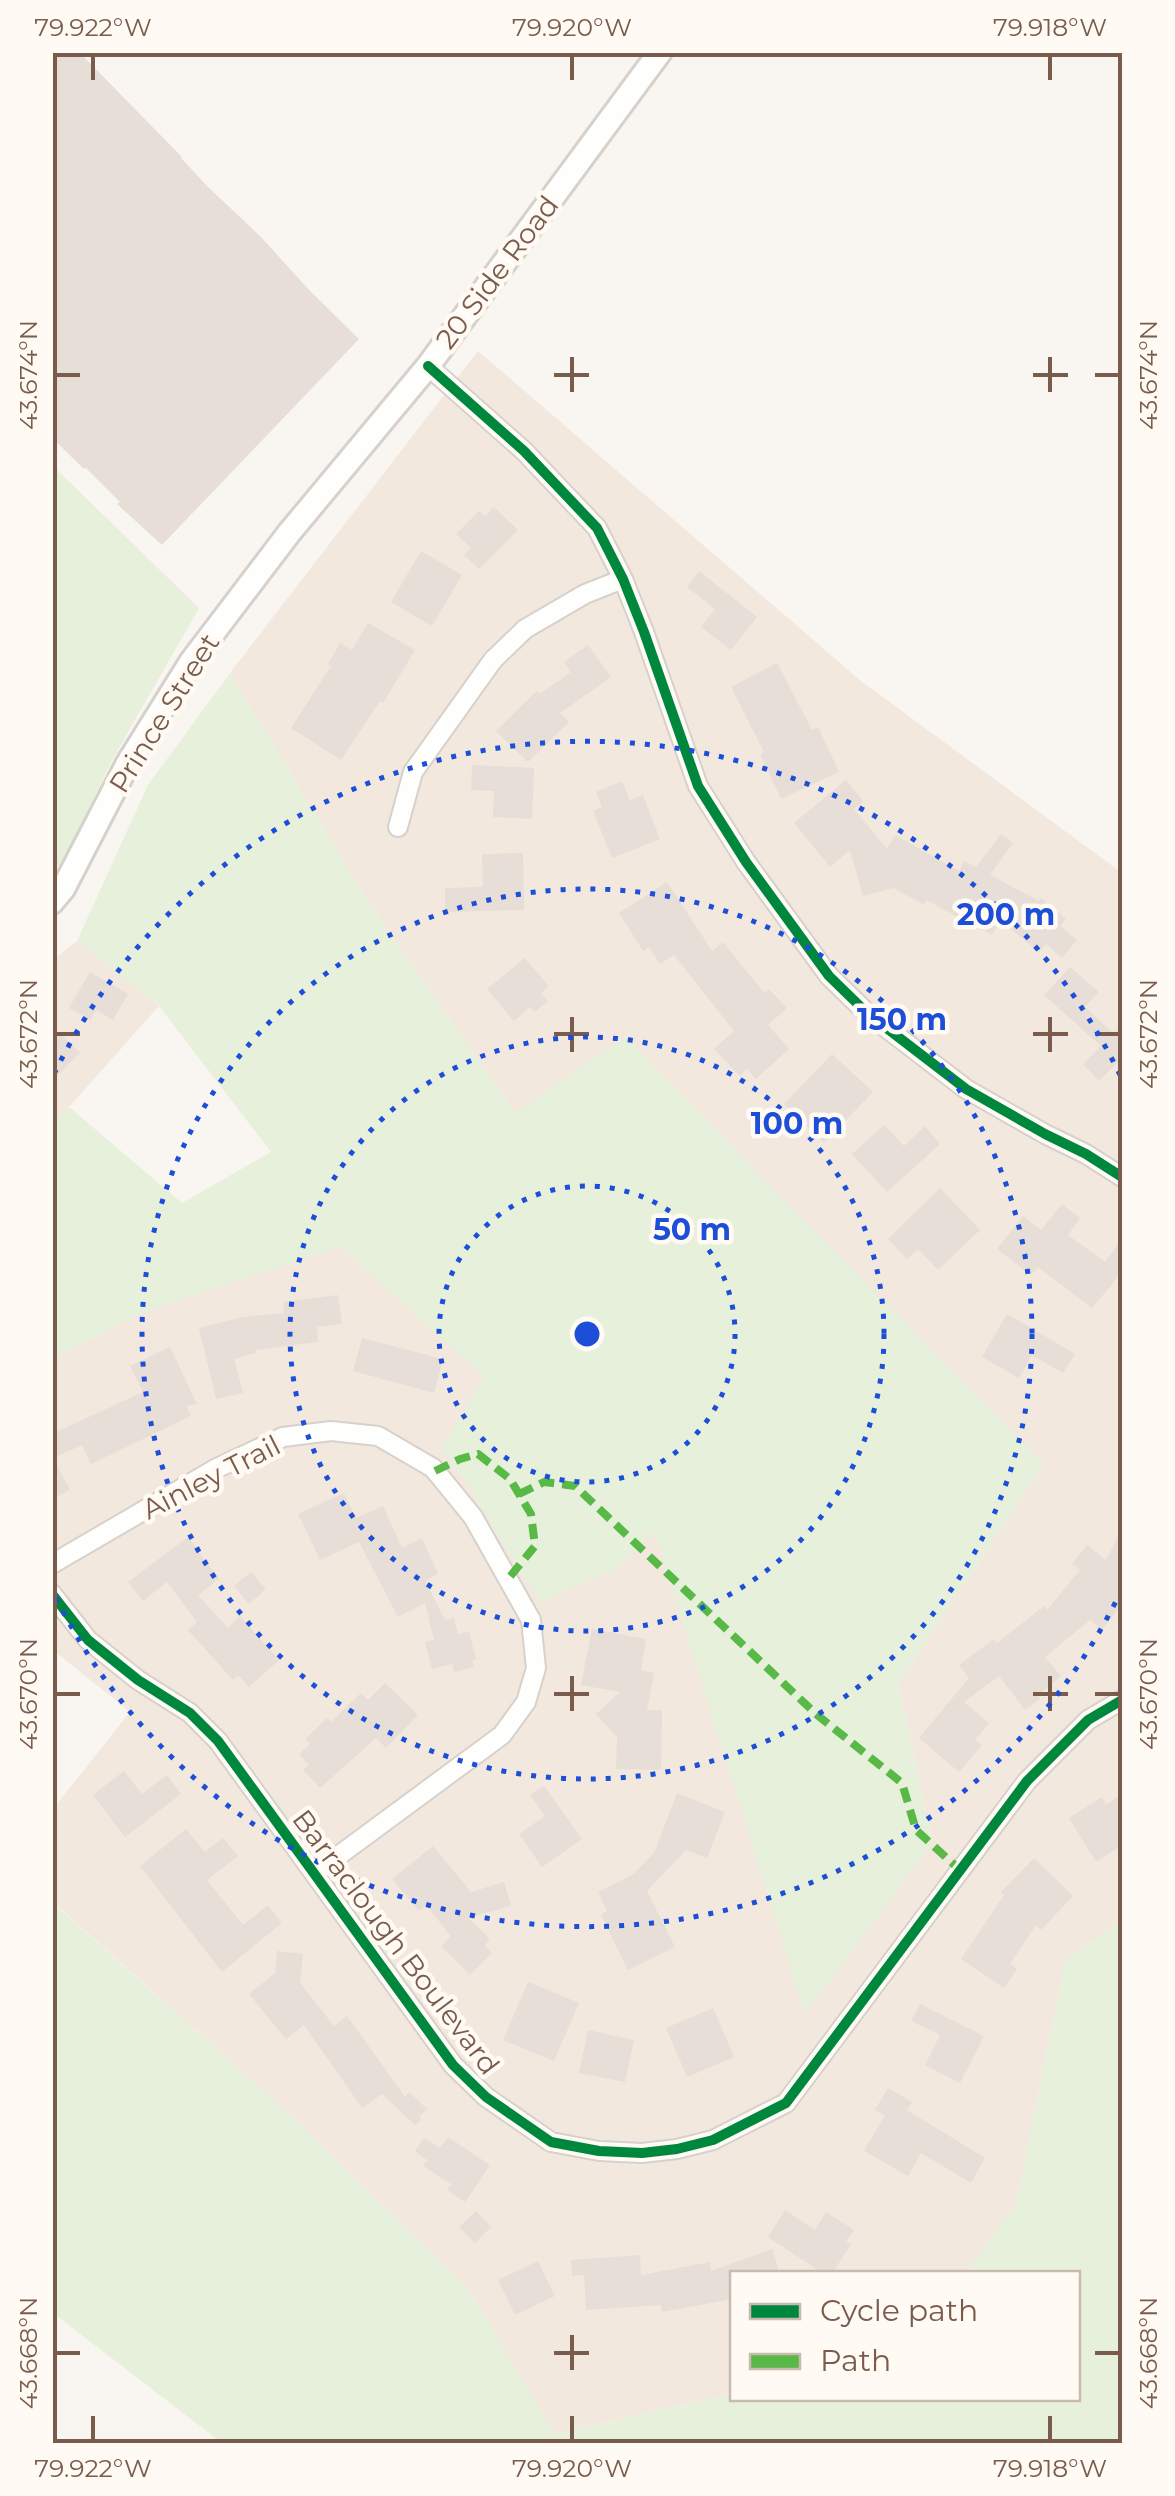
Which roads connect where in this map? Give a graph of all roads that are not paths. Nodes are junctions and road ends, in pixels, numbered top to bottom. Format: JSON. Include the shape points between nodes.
{"nodes":[{"id":1,"x":660,"y":52,"type":"edge"},
{"id":2,"x":428,"y":366,"type":"junction"},
{"id":3,"x":289,"y":533,"type":"joint"},
{"id":4,"x":623,"y":579,"type":"junction"},
{"id":5,"x":398,"y":827,"type":"dead end"},
{"id":6,"x":52,"y":902,"type":"edge"},
{"id":7,"x":1122,"y":1177,"type":"edge"},
{"id":8,"x":52,"y":1564,"type":"edge"},
{"id":9,"x":52,"y":1594,"type":"edge"},
{"id":10,"x":1122,"y":1700,"type":"edge"},
{"id":11,"x":315,"y":1873,"type":"junction"}],
"edges":[{"from":1,"to":2,"type":"street","name":"20 Side Road"},
{"from":2,"to":3,"type":"street","name":"20 Side Road"},
{"from":2,"to":4,"type":"street","via":[[524,450],[598,528]]},
{"from":3,"to":6,"type":"street","name":"Prince Street","via":[[191,662]]},
{"from":4,"to":5,"type":"street","via":[[525,629],[493,660],[413,772]]},
{"from":4,"to":7,"type":"street","via":[[698,786],[830,976],[867,1014],[966,1088]]},
{"from":8,"to":11,"type":"street","name":"Ainley Trail","via":[[283,1437],[378,1436],[432,1468],[473,1517],[531,1620],[536,1668],[526,1702],[502,1735]]},
{"from":9,"to":11,"type":"street","name":"Barraclough Boulevard","via":[[88,1640],[218,1741]]},
{"from":10,"to":11,"type":"street","name":"Barraclough Boulevard","via":[[1088,1720],[1027,1781],[786,2103],[713,2140],[677,2150],[600,2151],[550,2142],[486,2098],[454,2066]]}]}
